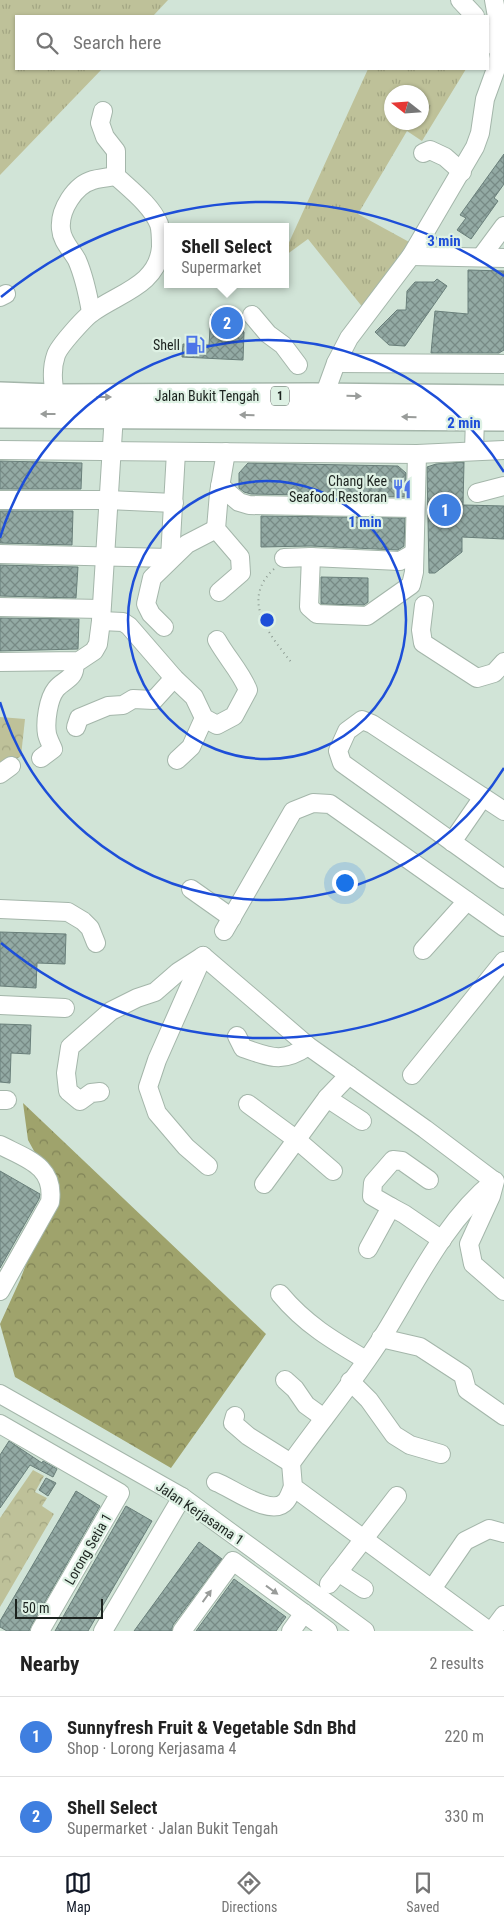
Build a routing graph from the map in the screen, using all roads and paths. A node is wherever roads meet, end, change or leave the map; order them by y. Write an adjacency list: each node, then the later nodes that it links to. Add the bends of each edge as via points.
1 (460, 0): 3 (street)
2 (494, 0): 5 (street, via 499,28)
3 (474, 15)
4 (489, 35): 5 (street)
5 (498, 49): 8 (street, via 497,66 485,99 478,140)
6 (103, 111): 9 (street, via 100,123 105,137 116,151)
7 (423, 153): 8 (street, via 430,150 445,157)
8 (462, 172): 11 (street)
9 (116, 176): 14 (street, via 92,180 80,188 72,195 62,216 65,242 76,259); 14 (street, via 149,208 160,225 160,256 133,290)
10 (504, 226): 12 (street)
11 (411, 256): 12 (street); 16 (street, via 349,338)
12 (482, 258): 13 (street)
13 (504, 258)
14 (92, 312): 21 (street, via 56,355 52,377)
15 (252, 314): 18 (street)
16 (336, 363): 17 (street); 20 (street)
17 (504, 364)
18 (298, 365)
19 (0, 395): 21 (highway, Jalan Bukit Tengah / 1)
20 (324, 396): 21 (highway, Jalan Bukit Tengah / 1, one-way to 20); 22 (highway, Jalan Bukit Tengah / 1, one-way to 22)
21 (55, 397)
22 (504, 398)
23 (114, 414): 24 (highway, Jalan Bukit Tengah / 1, one-way to 24); 25 (highway, Jalan Bukit Tengah / 1, one-way to 23); 29 (street)
24 (0, 415)
25 (475, 418): 26 (highway, Jalan Bukit Tengah / 1); 30 (street)
26 (504, 418)
27 (0, 450): 29 (street)
28 (504, 450): 30 (street)
29 (111, 451): 31 (street); 38 (street)
30 (474, 451): 33 (street)
31 (176, 452): 32 (street); 39 (street)
32 (226, 452): 33 (street); 34 (street)
33 (417, 454): 40 (street)
34 (220, 486): 40 (street, via 239,502 249,505); 41 (street)
35 (504, 486): 36 (street)
36 (477, 493)
37 (0, 500): 38 (street)
38 (108, 500): 39 (street); 44 (street)
39 (174, 503): 44 (street, via 170,558)
40 (415, 508): 42 (street)
41 (216, 530): 47 (street, via 240,557 241,573); 51 (street, via 187,544 152,578 146,604)
42 (414, 553): 45 (street, via 400,561); 45 (street, via 411,585 367,616 316,614 309,607)
43 (0, 554): 44 (street)
44 (105, 556): 50 (street)
45 (312, 557): 46 (street)
46 (284, 558): 55 (path, via 266,576 257,597 262,620)
47 (219, 592)
48 (424, 605): 56 (street, via 422,643 478,678 494,674)
49 (0, 607): 50 (street)
50 (101, 615): 53 (street, via 98,644); 57 (street, via 129,626)
51 (164, 627)
52 (217, 640): 58 (street, via 248,690 234,716 217,725)
53 (80, 660): 54 (street); 60 (street, via 71,678 58,687 52,699 47,735 53,749)
54 (0, 662)
55 (291, 662)
56 (504, 662)
57 (174, 678): 58 (street, via 194,697); 59 (street, via 154,700 134,699 123,705 108,706 79,718)
58 (204, 718): 61 (street, via 190,746)
59 (76, 727)
60 (41, 758)
61 (177, 760)
62 (483, 797): 63 (street); 64 (street); 64 (street, via 372,724 362,720 347,731 338,752 342,763)
63 (504, 811)
64 (452, 842): 65 (street)
65 (504, 878)
66 (191, 889): 67 (street, via 228,924 293,811 313,803 330,804)
67 (467, 901): 69 (street); 71 (street)
68 (0, 909): 70 (street, via 68,912 84,921)
69 (504, 927)
70 (96, 943)
71 (423, 950)
72 (203, 956): 77 (street); 80 (street, via 155,992 111,1011 70,1046 66,1073 68,1091 80,1101 91,1093); 86 (street, via 148,1087 157,1112 186,1147)
73 (504, 961): 79 (street)
74 (0, 1005): 75 (street)
75 (65, 1008)
76 (236, 1036): 77 (street, via 243,1048 274,1058 297,1053)
77 (308, 1046): 78 (street)
78 (349, 1075): 81 (street); 89 (street)
79 (412, 1075)
80 (100, 1092)
81 (327, 1098): 83 (street); 84 (street)
82 (248, 1104): 84 (street)
83 (362, 1121)
84 (297, 1140): 87 (street); 90 (street)
85 (0, 1145): 94 (street, via 36,1164 50,1180 52,1190 50,1202)
86 (208, 1166)
87 (333, 1170)
88 (429, 1180): 91 (street, via 402,1161 393,1160 373,1183 372,1196)
89 (500, 1181): 92 (street, via 481,1192); 95 (street, via 468,1244 473,1264)
90 (264, 1184)
91 (391, 1207): 92 (street); 93 (street)
92 (442, 1240): 97 (street)
93 (368, 1249)
94 (0, 1291)
95 (504, 1291)
96 (280, 1294): 98 (street, via 295,1312 322,1333)
97 (381, 1338): 98 (street); 103 (street, via 420,1347 463,1375 468,1390)
98 (366, 1360): 100 (street)
99 (285, 1380): 104 (street, via 306,1405)
100 (350, 1382): 104 (street); 108 (street, via 369,1400 394,1434 410,1445)
101 (0, 1394): 106 (street, Jalan Kerjasama 1)
102 (235, 1416): 110 (street, via 233,1423 248,1436)
103 (504, 1416)
104 (324, 1418): 110 (street)
105 (2, 1428): 109 (street)
106 (74, 1436): 107 (street, Jalan Kerjasama 1); 109 (street)
107 (94, 1447): 111 (street); 115 (street, Jalan Kerjasama 1)
108 (441, 1454)
109 (61, 1459): 111 (street)
110 (291, 1463): 113 (street)
111 (80, 1470): 122 (street, Lorong Setia 1, via 120,1493)
112 (216, 1482): 113 (street, via 251,1501 277,1507 286,1502)
113 (293, 1487): 117 (street)
114 (397, 1496): 117 (street)
115 (182, 1497): 123 (street); 127 (street, Jalan Kerjasama 1)
116 (504, 1533): 119 (street, via 489,1529 465,1541)
117 (363, 1538): 118 (street, via 333,1578); 119 (street)
118 (364, 1589)
119 (432, 1589): 128 (street)
120 (304, 1613): 124 (street, one-way to 120, via 233,1561); 125 (street); 126 (street)
121 (504, 1615): 128 (street)
122 (40, 1631)
123 (103, 1631)
124 (182, 1631)
125 (291, 1631)
126 (328, 1631)
127 (365, 1631)
128 (491, 1631)

